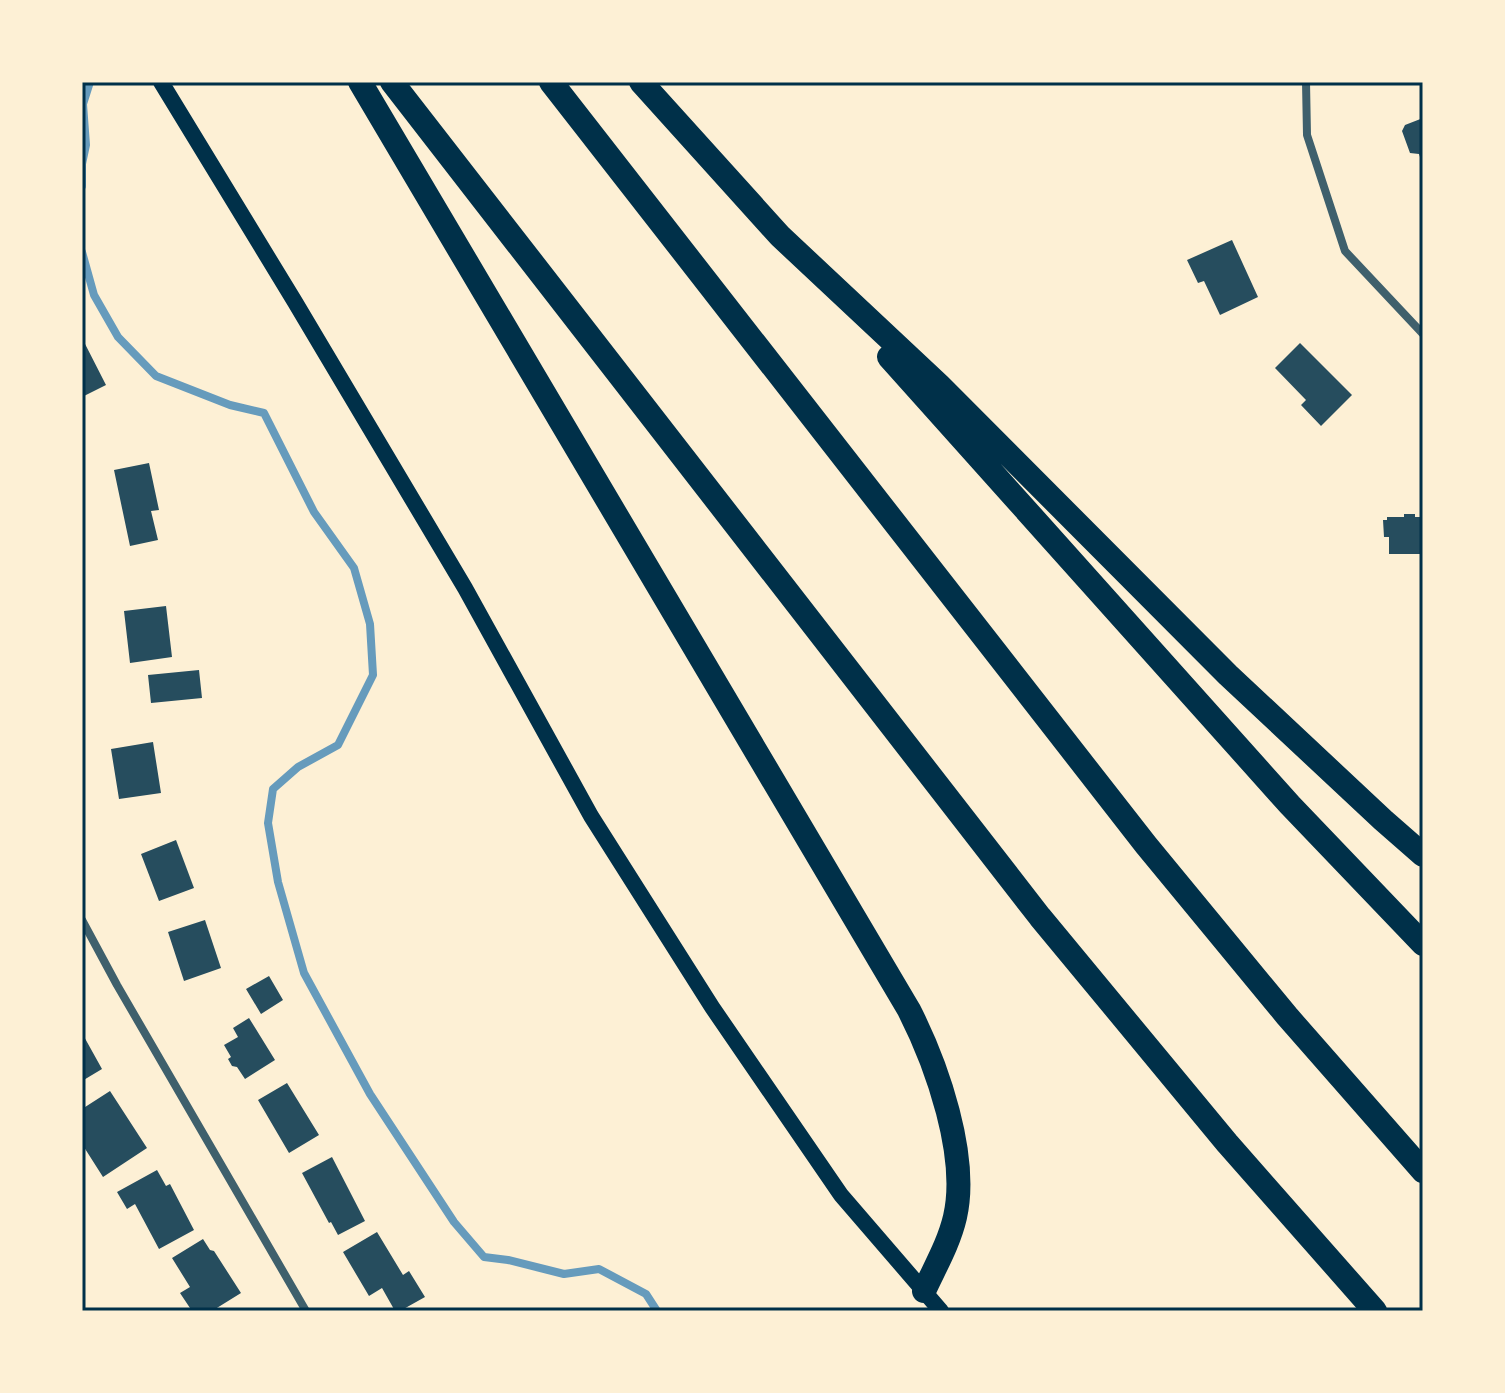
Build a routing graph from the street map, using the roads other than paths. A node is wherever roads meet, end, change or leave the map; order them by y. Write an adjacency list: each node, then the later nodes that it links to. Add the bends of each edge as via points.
1 (161, 82): 13 (main road, via 465,588 599,829 841,1195)
2 (360, 82): 13 (highway, via 918,1027 950,1122 958,1179 951,1233)
3 (392, 82): 16 (highway, via 1040,917)
4 (551, 82): 12 (highway, via 1146,845)
5 (641, 82): 7 (highway)
6 (1306, 82): 8 (street, via 1307,135 1345,251)
7 (780, 236): 9 (highway, via 939,385 1228,675); 11 (highway, via 1290,805)
8 (1423, 334)
9 (1423, 855)
10 (82, 920): 14 (street)
11 (1423, 944)
12 (1423, 1171)
13 (924, 1291): 15 (main road)
14 (306, 1311)
15 (941, 1311)
16 (1375, 1311)

